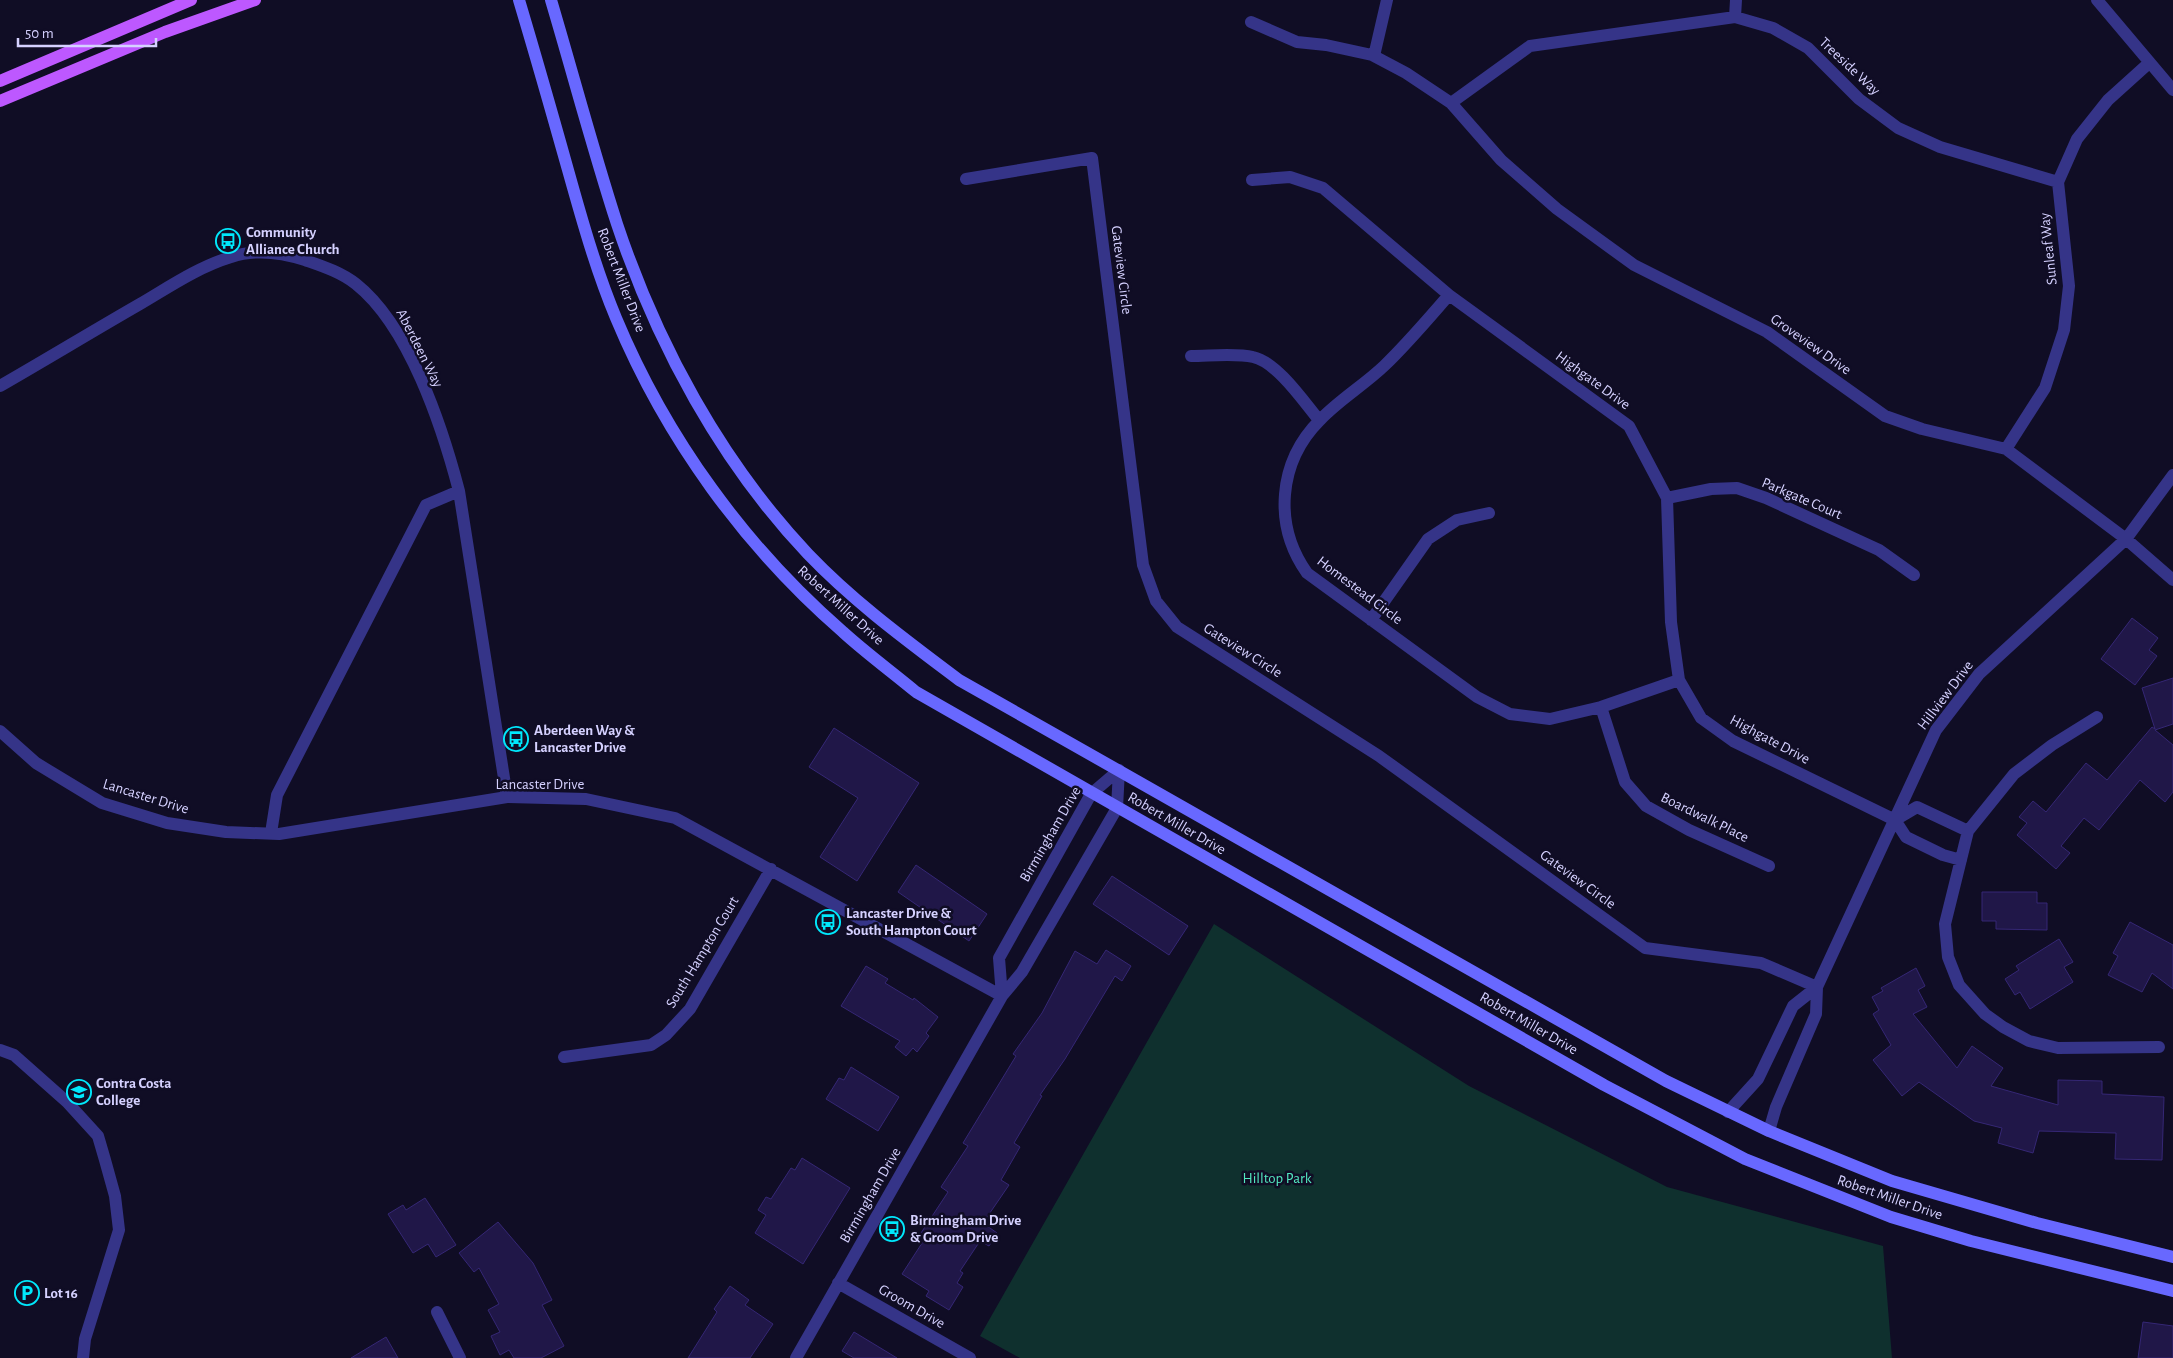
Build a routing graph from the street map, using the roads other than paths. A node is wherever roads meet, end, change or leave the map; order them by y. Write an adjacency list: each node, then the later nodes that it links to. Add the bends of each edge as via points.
1 (191, 0): 12 (main road)
2 (254, 0): 14 (main road, via 165,32)
3 (519, 0): 37 (main road, Robert Miller Drive, via 588,239 616,318 653,395 725,506 788,580 842,632 916,692)
4 (551, 0): 36 (main road, Robert Miller Drive, via 617,224 647,302 677,367 746,478 808,553 863,608 959,680)
5 (1387, 0): 10 (street)
6 (1736, 0): 8 (street)
7 (2097, 0): 11 (street)
8 (1735, 18): 15 (street, Treeside Way, via 1530,46); 18 (street, Treeside Way, via 1773,28 1808,48 1859,99 1898,128 1940,147)
9 (1251, 22): 10 (street, Groveview Drive, via 1297,42)
10 (1374, 56): 15 (street, Groveview Drive)
11 (2149, 63): 13 (street); 18 (street, via 2108,100 2083,132)
12 (0, 81)
13 (2173, 90)
14 (0, 101)
15 (1451, 103): 23 (street, Groveview Drive, via 1502,160 1557,209 1634,264 1767,332 1885,416 1922,429)
16 (966, 179): 46 (street, Gateview Circle, via 1092,158 1143,565 1156,601 1176,627 1380,756 1645,948 1761,963)
17 (1252, 180): 19 (street, Highgate Drive, via 1290,177 1323,188)
18 (2058, 182): 23 (street, Sunleaf Way, via 2069,286 2064,330 2045,388)
19 (1449, 295): 22 (street, Homestead Circle, via 1384,366); 26 (street, Highgate Drive, via 1628,426)
20 (1191, 356): 22 (street, via 1253,357 1285,380)
21 (0, 386): 25 (street, Aberdeen Way, via 212,264 252,252 288,254 337,272 355,283 386,315 413,364 434,413)
22 (1319, 420): 31 (street, Homestead Circle, via 1290,464 1283,500 1288,534 1295,556 1307,573)
23 (2006, 450): 28 (street, Groveview Drive)
24 (2173, 475): 28 (street, Hillview Drive)
25 (459, 491): 38 (street, Aberdeen Way); 42 (street, via 426,505 277,795)
26 (1667, 498): 29 (street, Parkgate Court, via 1711,489 1737,488 1879,550); 32 (street, Highgate Drive, via 1671,622)
27 (1489, 513): 31 (street, via 1457,520 1428,539)
28 (2126, 539): 30 (street, Groveview Drive); 40 (street, Hillview Drive, via 1979,674 1936,730)
29 (1914, 575)
30 (2173, 580)
31 (1371, 620): 33 (street, Homestead Circle, via 1477,696 1510,714 1550,719)
32 (1679, 680): 33 (street, Homestead Circle); 40 (street, Highgate Drive, via 1701,718 1733,741)
33 (1601, 707): 44 (street, Boardwalk Place, via 1625,782 1646,806 1689,830)
34 (2097, 716): 41 (street, via 2014,774)
35 (0, 732): 42 (street, Lancaster Drive, via 36,763 102,803 167,822 226,832)
36 (1119, 770): 37 (street, Birmingham Drive); 39 (street, Birmingham Drive); 51 (main road, Robert Miller Drive, via 1666,1082)
37 (1091, 794): 39 (main road, Robert Miller Drive); 47 (street, Birmingham Drive, via 999,958)
38 (507, 797): 42 (street, Lancaster Drive); 45 (street, Lancaster Drive, via 586,798 676,818)
39 (1117, 808): 47 (street, Birmingham Drive, via 1022,972); 55 (main road, Robert Miller Drive, via 1604,1085 1745,1159 1892,1217 1971,1241)
40 (1895, 820): 41 (street, via 1917,807); 43 (street, via 1906,836); 46 (street, Hillview Drive)
41 (1968, 831): 43 (street)
42 (271, 833)
43 (1961, 860): 48 (street, via 1945,924 1948,957 1959,984 1986,1014 2029,1041 2058,1048)
44 (1769, 866)
45 (770, 869): 47 (street, Lancaster Drive); 50 (street, South Hampton Court, via 690,1009 666,1035 651,1044)
46 (1817, 987): 51 (street, via 1793,1006 1758,1079); 52 (street, via 1816,1014 1776,1107)
47 (1002, 996): 54 (street, Birmingham Drive)
48 (2158, 1047)
49 (0, 1050): 57 (street, via 14,1055 44,1080 98,1136 116,1196 119,1230)
50 (564, 1057)
51 (1728, 1112): 52 (main road, Robert Miller Drive)
52 (1769, 1132): 53 (main road, Robert Miller Drive, via 1892,1181 2037,1223)
53 (2173, 1257)
54 (838, 1283): 59 (street, Birmingham Drive); 60 (street, Groom Drive)
55 (2173, 1291)
56 (438, 1312): 58 (street)
57 (82, 1358)
58 (460, 1358)
59 (796, 1358)
60 (970, 1358)

